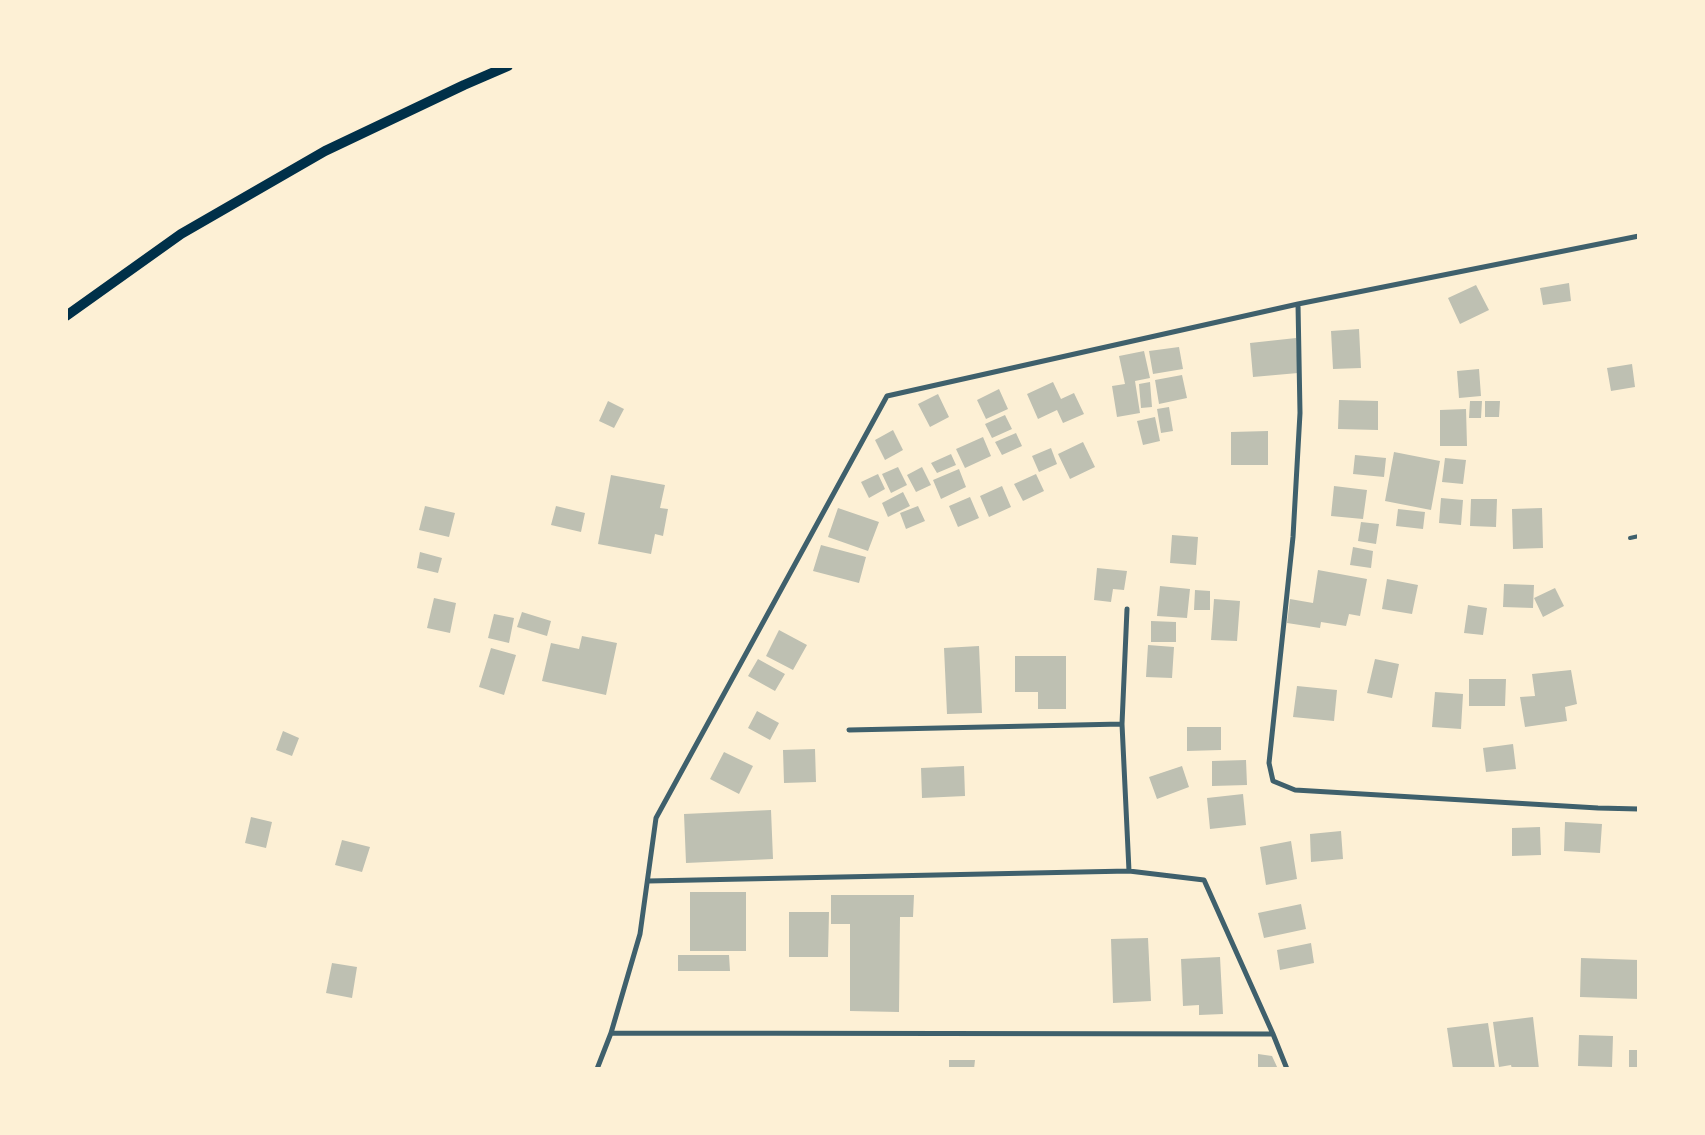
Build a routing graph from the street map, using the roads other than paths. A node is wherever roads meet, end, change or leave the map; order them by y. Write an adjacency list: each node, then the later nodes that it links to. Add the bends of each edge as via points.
1 (508, 66): 4 (main road, via 325,151 181,234)
2 (1639, 236): 3 (street)
3 (1298, 304): 10 (street, via 1300,413 1292,538 1269,763 1272,781 1294,790); 12 (street, via 886,396 656,818)
4 (66, 316)
5 (1639, 536): 6 (lane)
6 (1630, 538)
7 (1127, 609): 8 (street)
8 (1122, 724): 9 (street); 11 (street)
9 (849, 730)
10 (1639, 809)
11 (1129, 871): 12 (street); 14 (street, via 1204,880)
12 (648, 880): 13 (street, via 640,934)
13 (611, 1033): 14 (street); 15 (street)
14 (1273, 1034): 16 (street)
15 (597, 1069)
16 (1287, 1069)

